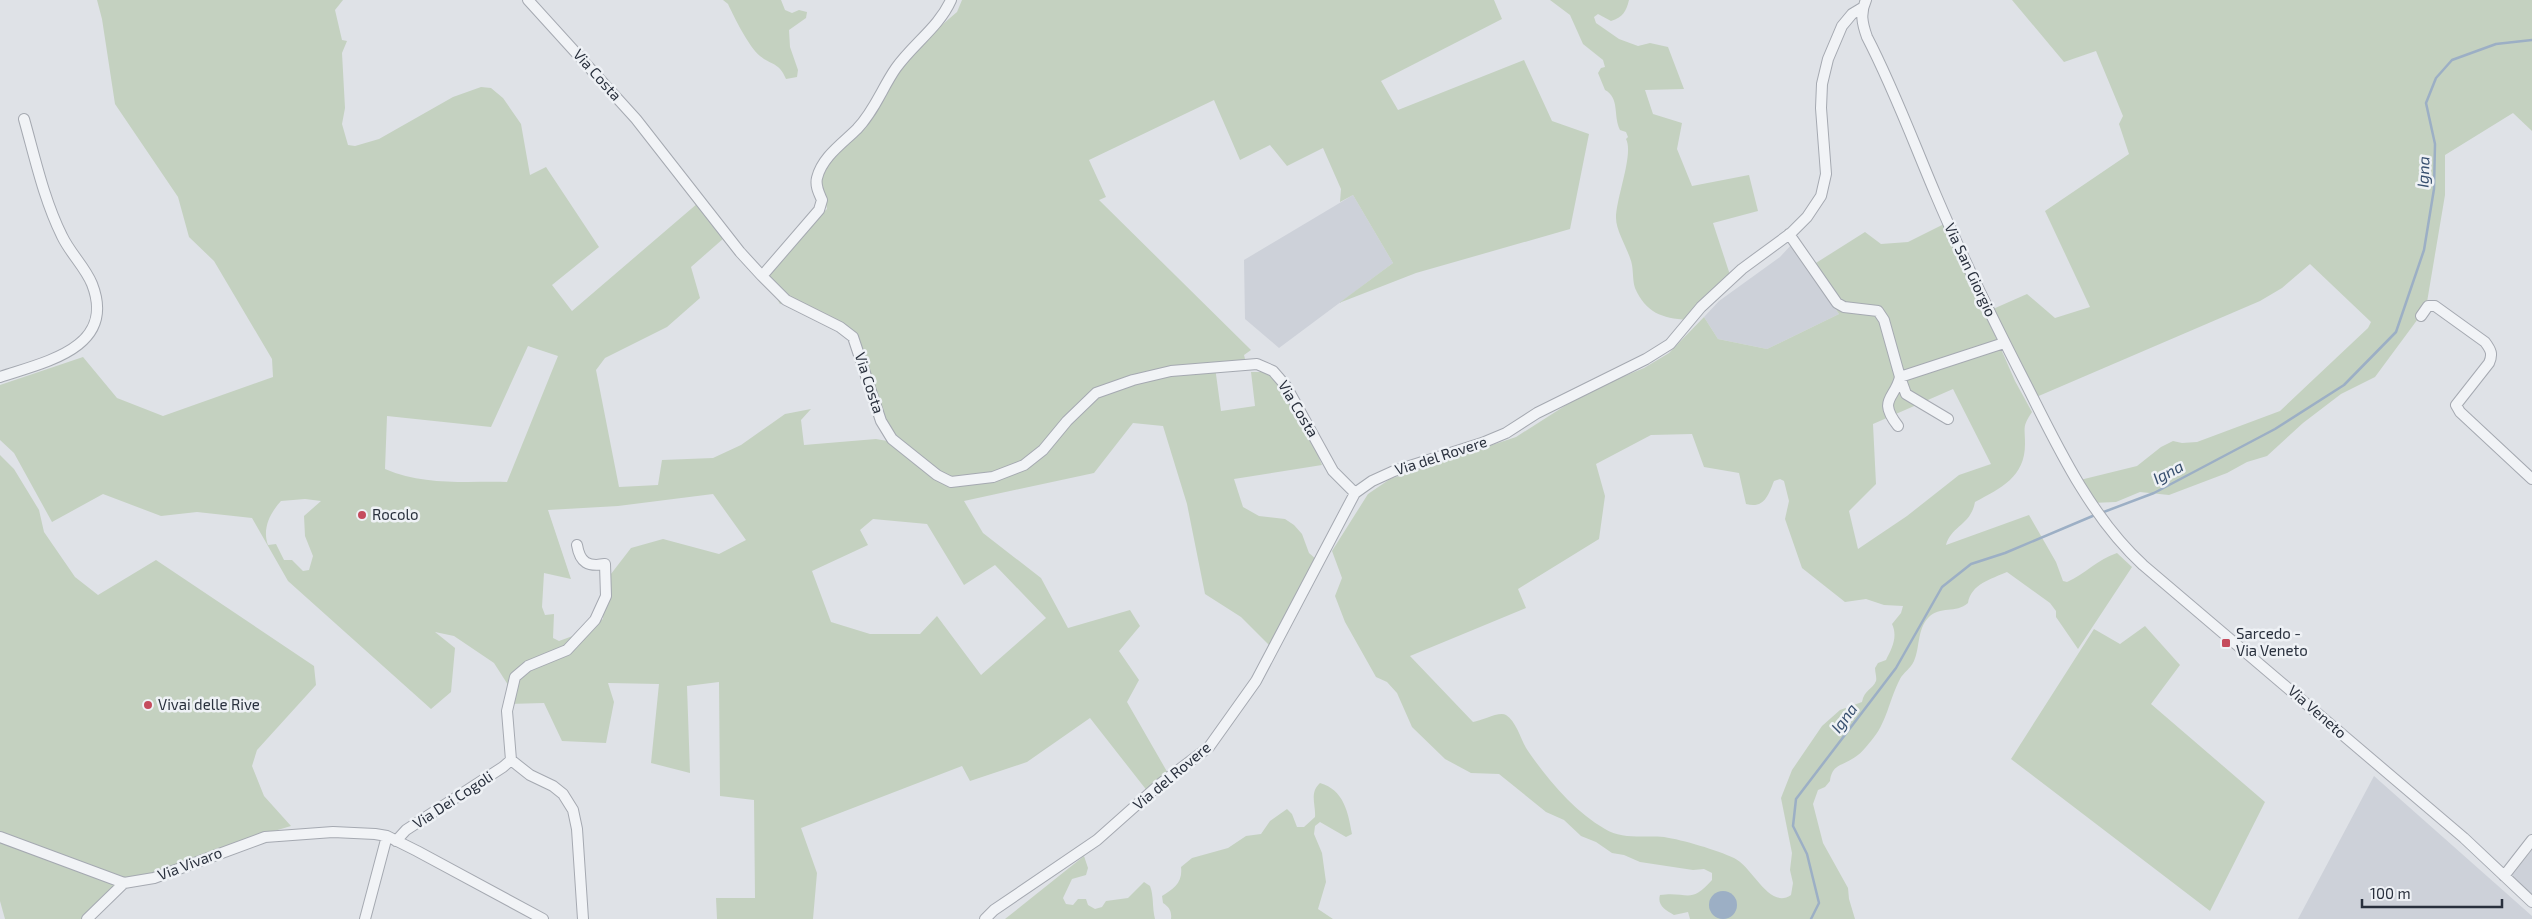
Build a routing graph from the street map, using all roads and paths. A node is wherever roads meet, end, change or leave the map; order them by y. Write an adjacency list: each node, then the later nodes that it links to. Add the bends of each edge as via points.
1 (528, 0): 6 (street, Via Costa, via 636,119)
2 (951, 0): 6 (street, via 945,13 896,68 876,106 829,157 817,178 816,187 822,200 819,210)
3 (1864, 4): 5 (street, Via del Rovere, via 1852,14 1835,38 1822,84 1826,174 1820,196 1807,217); 8 (street, Via San Giorgio, via 1862,22 1867,36)
4 (24, 119): 9 (street, via 52,213 62,237 92,284 98,304 98,319 89,336 73,349)
5 (1790, 234): 10 (street, via 1837,304 1878,311 1884,320); 14 (street, Via del Rovere, via 1742,269 1708,300 1670,344 1646,359 1537,413 1506,433 1394,471)
6 (762, 276): 14 (street, Via Costa, via 786,300 853,337 874,404 892,439 930,470 951,482 993,477 1024,465 1043,450 1096,393 1172,371 1257,364 1273,371 1286,386 1333,470)
7 (2421, 316): 13 (street, via 2428,306 2435,306 2491,349 2489,363 2456,405)
8 (2004, 343): 10 (street); 15 (street, Via San Giorgio, via 2055,442)
9 (0, 377)
10 (1900, 377): 11 (street, via 1906,394); 12 (street, via 1888,404 1889,413)
11 (1948, 419)
12 (1898, 426)
13 (2532, 479)
14 (1355, 493): 28 (street, Via del Rovere, via 1264,666 1209,747 1165,780 1097,840)
15 (2103, 521): 21 (street, Via Veneto, via 2115,538 2143,565 2299,696)
16 (577, 545): 17 (street, via 583,563 592,566 606,564 606,596 595,620 567,650 528,666 515,677 506,711)
17 (511, 760): 19 (street, Via Dei Cogoli); 27 (street, via 563,794 573,810)
18 (0, 837): 22 (street, Via Vivaro)
19 (391, 838): 22 (street, Via Vivaro, via 357,832 265,837 154,878); 25 (street); 26 (street, Via Vivaro)
20 (2532, 840): 21 (street)
21 (2504, 876): 23 (street, Via Veneto)
22 (124, 883): 24 (street)
23 (2532, 902)
24 (87, 919)
25 (365, 919)
26 (543, 919)
27 (583, 919)
28 (985, 919)

